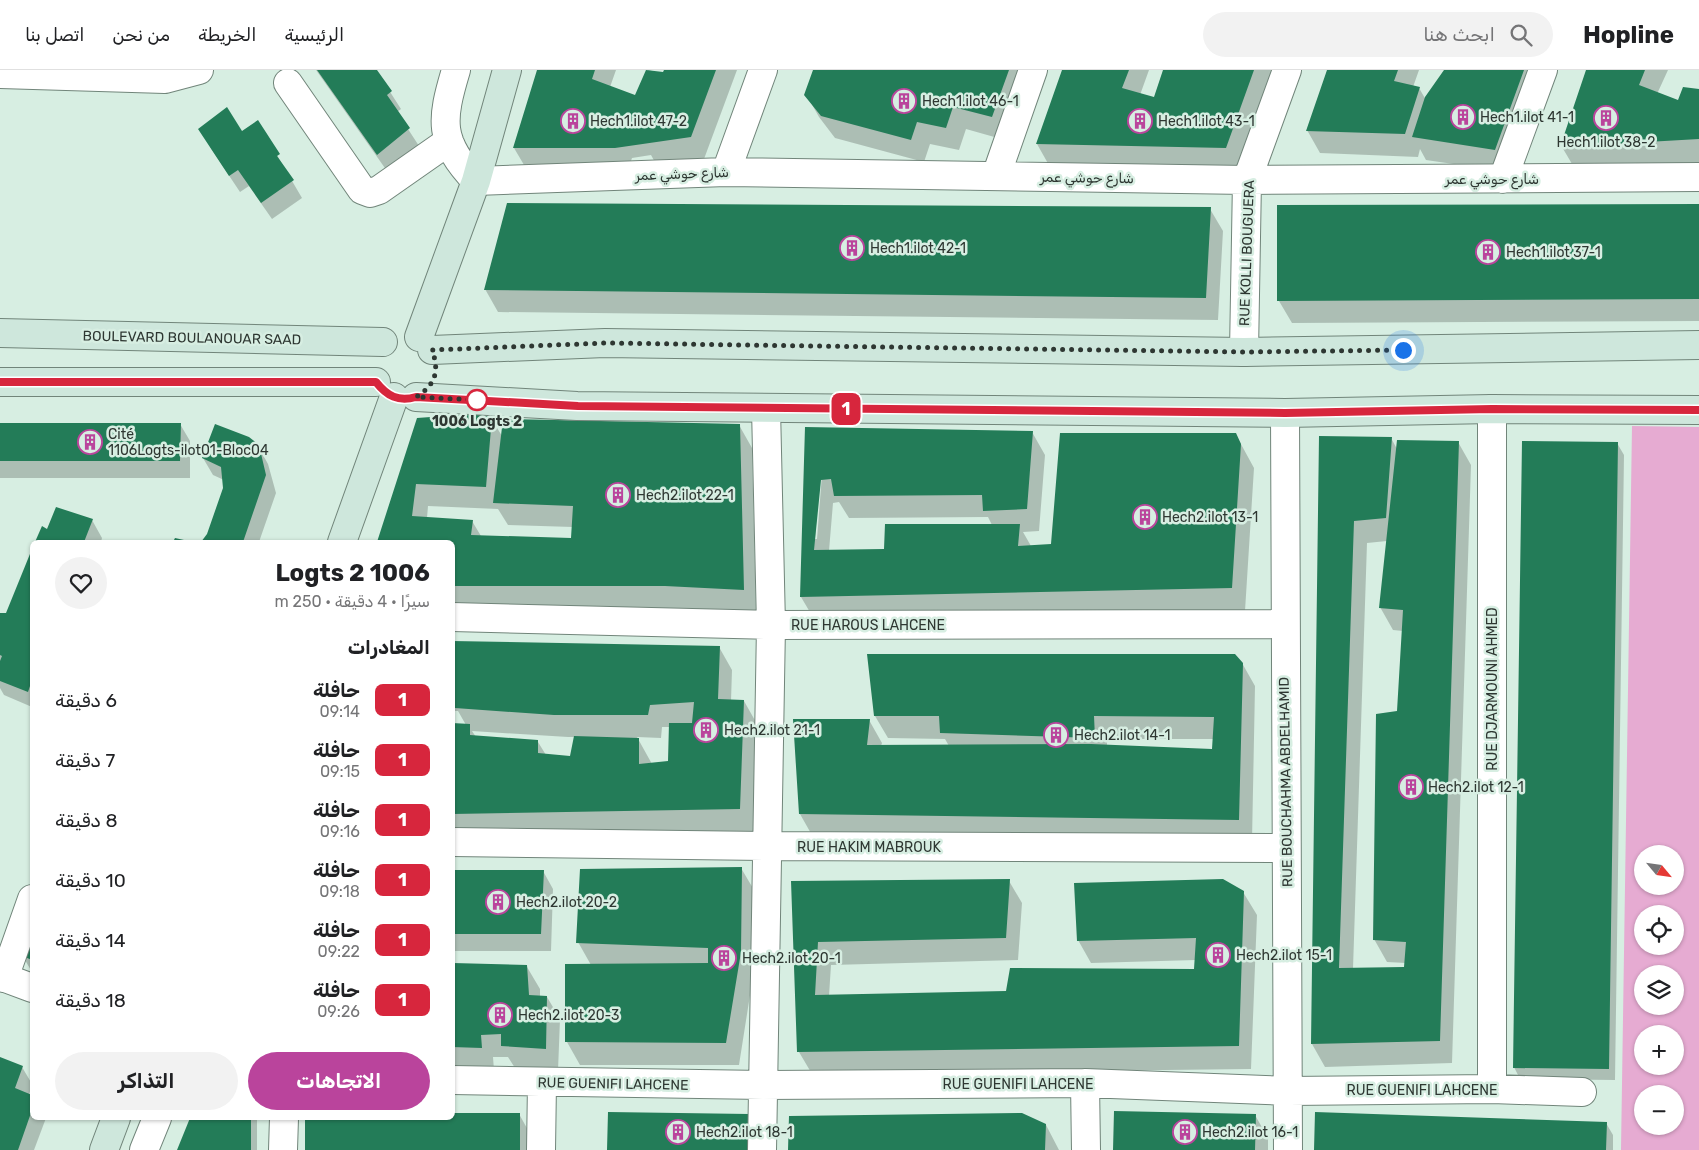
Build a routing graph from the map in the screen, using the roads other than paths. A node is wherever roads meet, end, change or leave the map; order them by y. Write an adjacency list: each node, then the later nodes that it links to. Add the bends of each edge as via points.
1 (199, 70): 8 (street, via 165,79)
2 (456, 70): 10 (street, via 445,106)
3 (508, 70): 16 (main road)
4 (763, 70): 11 (street)
5 (1033, 70): 12 (street)
6 (1287, 70): 15 (street, RUE KOLLI BOUGUERA)
7 (1543, 70): 14 (street)
8 (0, 74)
9 (288, 83): 10 (street, via 362,190 370,193)
10 (449, 141): 16 (street, via 457,159)
11 (726, 172): 12 (street, شارع حوشي عمر); 16 (street, شارع حوشي عمر)
12 (996, 176): 15 (street, شارع حوشي عمر)
13 (1699, 177): 14 (street, شارع حوشي عمر)
14 (1503, 179): 15 (street, شارع حوشي عمر)
15 (1247, 180): 21 (street, RUE KOLLI BOUGUERA)
16 (476, 181): 19 (main road)
17 (0, 334): 18 (main road, BOULEVARD BOULANOUAR SAAD)
18 (383, 342): 19 (main road, via 400,335); 23 (main road, via 373,361 373,372)
19 (426, 344): 21 (main road, via 605,343); 23 (main road, via 437,363 435,378 428,389)
20 (1699, 345): 21 (main road)
21 (1244, 352)
22 (0, 382): 23 (main road)
23 (395, 392): 24 (main road, via 578,406); 28 (main road)
24 (766, 408): 27 (main road); 31 (street)
25 (1492, 409): 26 (main road); 27 (main road); 42 (street, RUE DJARMOUNI AHMED)
26 (1699, 410)
27 (1285, 413): 30 (street, RUE BOUCHAHMA ABDELHAMID)
28 (343, 540)
29 (455, 617): 31 (street, RUE HAROUS LAHCENE)
30 (1284, 624): 31 (street, RUE HAROUS LAHCENE); 34 (street, RUE BOUCHAHMA ABDELHAMID)
31 (771, 625): 33 (street)
32 (455, 842): 33 (street, RUE HAKIM MABROUK)
33 (768, 846): 34 (street, RUE HAKIM MABROUK); 41 (street)
34 (1286, 848): 43 (street, RUE BOUCHAHMA ABDELHAMID)
35 (30, 904): 36 (street)
36 (2, 977): 37 (street)
37 (30, 987)
38 (455, 1080): 39 (street, RUE GUENIFI LAHCENE)
39 (542, 1082): 41 (street, RUE GUENIFI LAHCENE); 51 (street)
40 (1085, 1083): 41 (street, RUE GUENIFI LAHCENE); 43 (street, RUE GUENIFI LAHCENE); 53 (street)
41 (763, 1085): 52 (street)
42 (1492, 1089): 43 (street, RUE GUENIFI LAHCENE); 44 (street, RUE GUENIFI LAHCENE)
43 (1289, 1090): 54 (street, RUE BOUCHAHMA ABDELHAMID)
44 (1582, 1092)
45 (115, 1120): 48 (main road)
46 (156, 1120): 49 (street)
47 (284, 1120): 50 (street)
48 (104, 1150)
49 (144, 1150)
50 (283, 1150)
51 (541, 1150)
52 (762, 1150)
53 (1086, 1150)
54 (1288, 1150)

